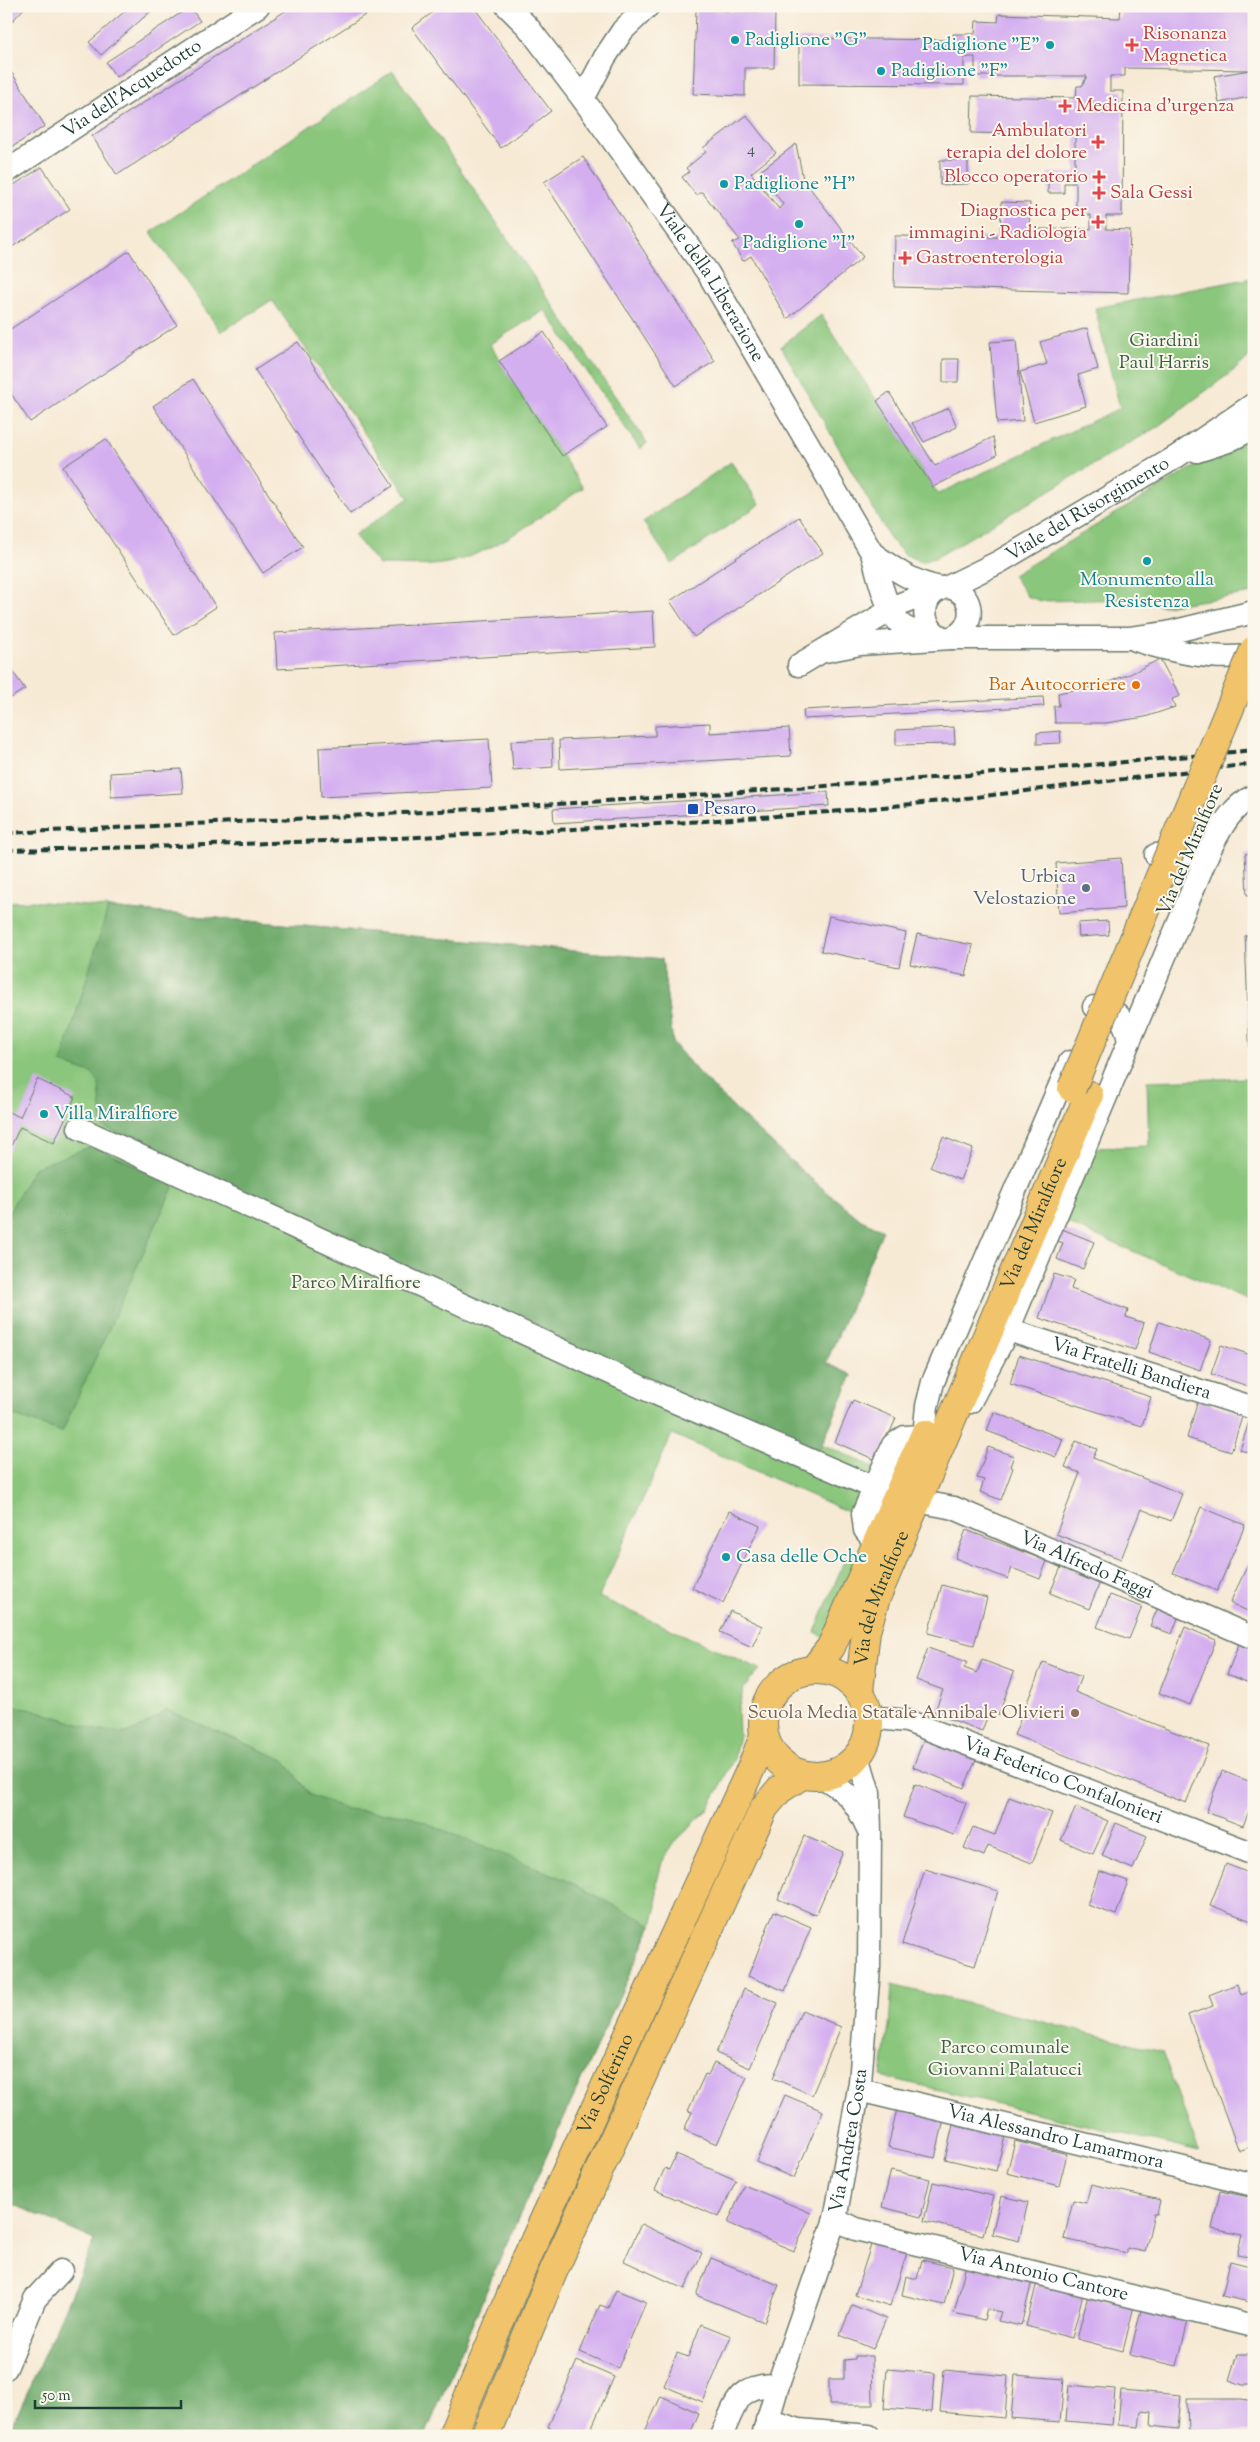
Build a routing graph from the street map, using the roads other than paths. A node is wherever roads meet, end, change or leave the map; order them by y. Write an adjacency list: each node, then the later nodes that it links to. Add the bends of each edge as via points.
1 (258, 6): 9 (street, Via dell'Acquedotto)
2 (507, 6): 6 (street, Viale della Liberazione)
3 (517, 6): 6 (street, Viale della Liberazione)
4 (628, 6): 7 (street)
5 (648, 6): 7 (street)
6 (528, 27): 8 (street, Viale della Liberazione)
7 (623, 30): 8 (street)
8 (583, 99): 13 (street, Viale della Liberazione, via 713,280)
9 (6, 172)
10 (1254, 404): 12 (street, Viale del Risorgimento)
11 (1254, 428): 12 (street, Viale del Risorgimento, via 1228,441)
12 (1176, 457): 14 (street, Viale del Risorgimento)
13 (872, 553): 15 (street, Viale della Liberazione, via 906,577); 16 (street, Viale della Liberazione)
14 (999, 562): 15 (street, Viale del Risorgimento); 17 (street)
15 (941, 589): 16 (street, Viale del Risorgimento); 17 (street, via 959,592); 20 (street, via 930,597 925,612 929,628)
16 (891, 610): 20 (street, Viale della Liberazione, via 904,628); 23 (street, Viale del Risorgimento)
17 (970, 610): 19 (street); 20 (street, via 966,628 959,635)
18 (1254, 612): 21 (street, via 1167,633)
19 (1005, 636): 20 (street); 21 (street)
20 (943, 637): 23 (street, via 860,644)
21 (1130, 638): 24 (street, via 1174,652 1240,657)
22 (1254, 650): 27 (main road, bridge)
23 (825, 651): 25 (street)
24 (1254, 655)
25 (799, 665)
26 (1254, 699): 27 (main road)
27 (1218, 761): 36 (main road, Via del Miralfiore)
28 (1254, 796): 29 (street, via 1245,800 1226,820)
29 (1209, 852): 30 (street, Via del Miralfiore, via 1157,853); 31 (street)
30 (1094, 1007): 31 (street, via 1109,1009 1119,1015 1126,1026); 32 (street, Via del Miralfiore)
31 (1129, 1041): 32 (street, via 1118,1049 1092,1050); 34 (street)
32 (1077, 1045): 36 (street, Via del Miralfiore, via 933,1382 927,1406)
33 (79, 1128): 37 (street, via 652,1392)
34 (1008, 1330): 35 (street, Via Fratelli Bandiera); 36 (street, via 976,1395)
35 (1254, 1408)
36 (932, 1440): 37 (street, Via del Miralfiore, via 905,1437 893,1444); 38 (main road, Via del Miralfiore); 39 (main road, Via del Miralfiore)
37 (875, 1488): 39 (street, Via del Miralfiore, via 863,1514 865,1530)
38 (917, 1501): 40 (street, Via Alfredo Faggi, via 954,1508); 42 (main road, Via del Miralfiore, via 876,1598 866,1631)
39 (876, 1543): 41 (main road, Via del Miralfiore, via 831,1647)
40 (1254, 1638)
41 (814, 1669): 42 (main road, via 831,1671 847,1679); 44 (main road, via 784,1679 773,1690 765,1704)
42 (859, 1691): 43 (main road)
43 (870, 1717): 45 (main road, via 867,1738); 48 (street, Via Federico Confalonieri, via 907,1721)
44 (764, 1736): 46 (main road, via 777,1760 788,1769); 57 (main road, Via Solferino, via 526,2259)
45 (858, 1756): 46 (main road, via 834,1773); 47 (street, Via Andrea Costa, via 869,1793)
46 (811, 1775): 47 (street, Via Andrea Costa, via 842,1788 854,1802); 58 (main road, Via Solferino, via 779,1790 764,1808 553,2272)
47 (870, 1834): 49 (street, Via Andrea Costa, via 869,1968)
48 (1254, 1854)
49 (859, 2090): 50 (street, Via Alessandro Lamarmora); 51 (street, Via Andrea Costa)
50 (1254, 2185)
51 (835, 2219): 53 (street, Via Antonio Cantore, via 856,2229); 55 (street, Via Andrea Costa)
52 (61, 2271): 54 (street, via 35,2298)
53 (1254, 2326)
54 (6, 2368)
55 (778, 2385): 56 (street, Via Andrea Costa); 59 (street, via 759,2384 748,2389 739,2399)
56 (765, 2428): 60 (street)
57 (452, 2436)
58 (485, 2436)
59 (721, 2436)
60 (869, 2436)

